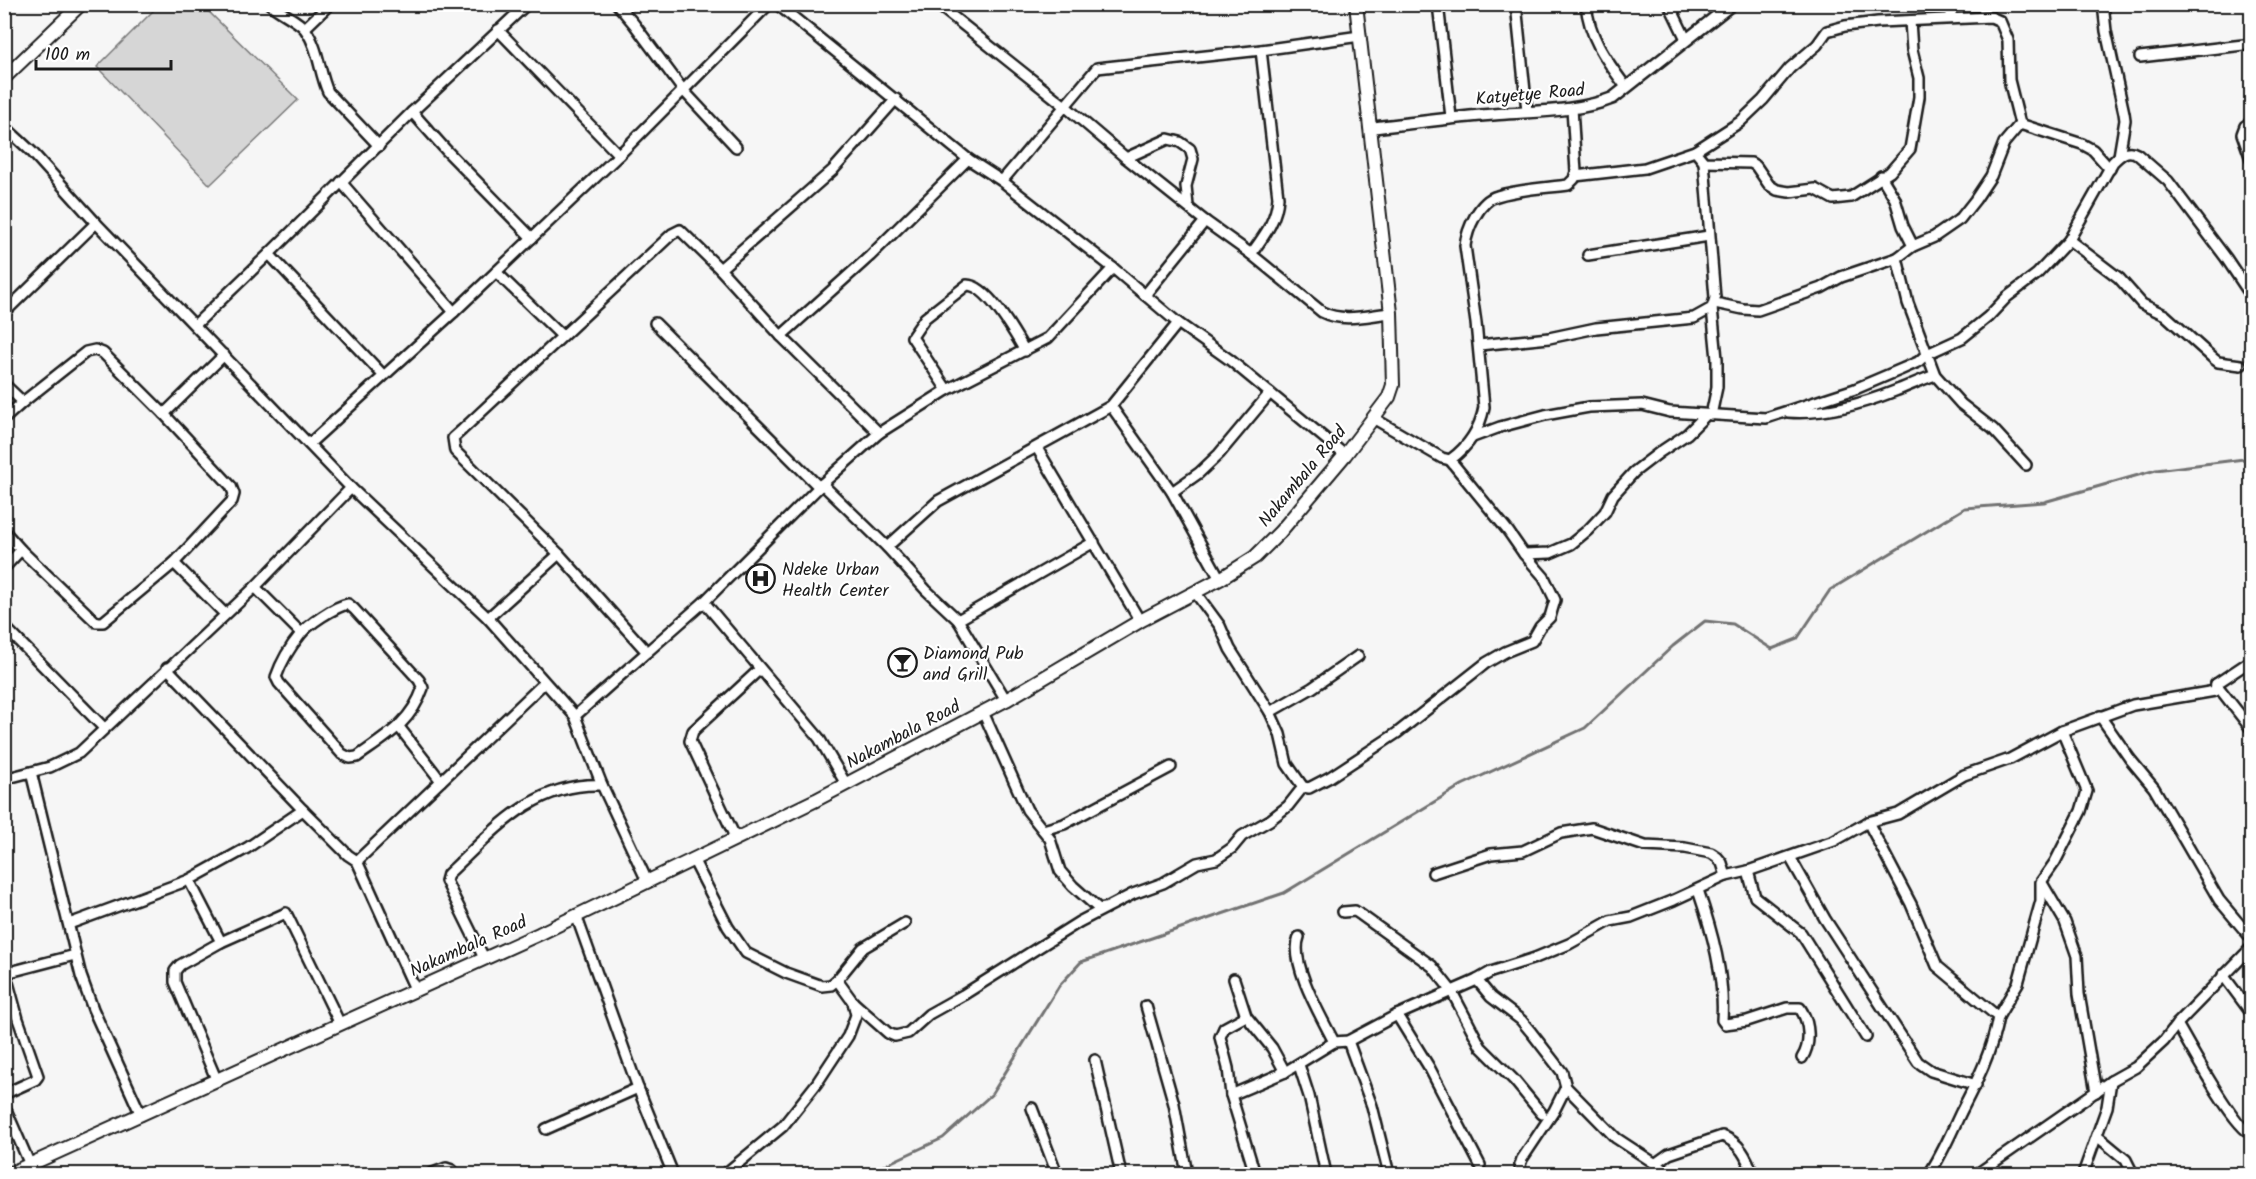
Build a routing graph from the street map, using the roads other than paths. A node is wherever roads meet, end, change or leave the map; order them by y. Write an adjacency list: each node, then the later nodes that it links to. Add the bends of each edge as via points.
1 (81, 4): 26 (main road)
2 (270, 4): 19 (street)
3 (330, 4): 19 (street)
4 (526, 4): 20 (street)
5 (617, 4): 28 (street)
6 (769, 4): 28 (street)
7 (777, 4): 29 (street)
8 (937, 4): 30 (street)
9 (1356, 4): 21 (main road, Nakambala Road)
10 (1438, 4): 34 (street)
11 (1516, 4): 32 (street)
12 (1586, 4): 27 (street, via 1592,34)
13 (1669, 4): 22 (street)
14 (1732, 4): 22 (street, Katyetye Road)
15 (1949, 4): 17 (street)
16 (2103, 4): 43 (street, via 2125,120)
17 (1952, 18): 18 (street); 36 (street, via 1991,17 2000,21 2008,40 2009,80)
18 (1910, 21): 41 (street, via 1827,31 1740,122); 50 (street, via 1919,78 1913,138 1910,149 1890,172)
19 (305, 28): 39 (street, via 328,92)
20 (498, 30): 33 (street); 42 (street)
21 (1360, 36): 24 (street); 38 (main road, Nakambala Road)
22 (1686, 39): 27 (street, Katyetye Road)
23 (2252, 44): 25 (street)
24 (1261, 50): 30 (street, via 1097,68); 61 (street, via 1278,197 1273,220)
25 (2140, 57)
26 (4, 78)
27 (1626, 87): 31 (street, Katyetye Road, via 1613,98)
28 (683, 90): 40 (street); 42 (street)
29 (896, 99): 45 (street); 65 (street, via 833,170)
30 (1065, 106): 44 (street); 51 (street)
31 (1572, 108): 32 (street, Katyetye Road); 49 (street)
32 (1527, 111): 34 (street, Katyetye Road)
33 (412, 112): 39 (street); 57 (street)
34 (1451, 117): 38 (street, Katyetye Road)
35 (2252, 122): 47 (street, via 2242,134)
36 (2020, 124): 48 (street, via 2082,144); 59 (street, via 2004,143 1991,176 1960,219)
37 (4, 126): 55 (street)
38 (1370, 128): 71 (main road, Nakambala Road)
39 (379, 146): 52 (street)
40 (736, 147)
41 (1695, 151): 46 (street); 49 (street, via 1645,168)
42 (619, 155): 57 (street)
43 (2119, 156): 48 (street); 68 (street, via 2132,151 2158,170)
44 (1126, 158): 53 (street); 53 (street, via 1168,139 1190,149 1193,159 1186,186)
45 (968, 159): 51 (street); 77 (street, via 870,256)
46 (1704, 162): 50 (street, via 1751,163 1777,190 1815,189 1833,199 1851,197); 56 (street)
47 (2252, 162)
48 (2110, 169): 58 (street)
49 (1575, 176): 78 (street, via 1568,185 1495,196 1474,219 1465,246)
50 (1881, 176): 59 (street, via 1895,199)
51 (1002, 181): 64 (street)
52 (341, 182): 60 (street); 70 (street)
53 (1188, 206): 54 (street)
54 (1205, 221): 61 (street); 67 (street)
55 (96, 223): 72 (street); 75 (street)
56 (1709, 236): 62 (street); 69 (street)
57 (532, 238): 66 (street)
58 (2069, 240): 80 (street, via 1962,338); 82 (street, via 2119,278 2142,304 2165,315 2218,362)
59 (1913, 246): 63 (street)
60 (269, 254): 75 (street); 83 (street)
61 (1251, 254): 71 (street, via 1332,318)
62 (1588, 255)
63 (1897, 258): 69 (street, via 1758,309); 80 (street)
64 (1113, 268): 67 (street); 79 (street, via 1048,338)
65 (720, 269): 76 (street, via 680,230); 77 (street)
66 (496, 272): 70 (street); 76 (street)
67 (1145, 295): 74 (street)
68 (2252, 297)
69 (1713, 305): 78 (street, via 1694,318); 92 (street, via 1717,387)
70 (454, 312): 83 (street)
71 (1391, 312): 93 (main road, Nakambala Road, via 1393,385)
72 (4, 313)
73 (655, 323): 102 (street)
74 (1178, 323): 87 (street); 89 (street)
75 (195, 325): 81 (street)
76 (562, 336): 109 (street, via 453,438 455,451)
77 (781, 336): 95 (street)
78 (1479, 345): 96 (street, via 1484,407)
79 (1025, 351): 86 (street); 86 (street, via 997,307 976,287 967,285 925,318 912,337)
80 (1927, 354): 84 (street); 90 (street, via 1918,362 1855,389)
81 (224, 355): 91 (street); 97 (street)
82 (2241, 365)
83 (383, 375): 97 (street)
84 (1935, 375): 90 (street, via 1826,411); 101 (street)
85 (4, 384): 88 (street)
86 (947, 390): 95 (street)
87 (1270, 393): 99 (street); 104 (street, via 1219,454)
88 (23, 402): 91 (street, via 86,352 95,350 103,353); 94 (street)
89 (1111, 406): 98 (street); 104 (street)
90 (1786, 412): 92 (street, via 1766,418)
91 (164, 414): 111 (street, via 231,486 234,494 232,501)
92 (1708, 415): 96 (street, via 1642,405 1589,407 1511,424); 110 (street, via 1634,472 1605,512 1570,544 1550,553)
93 (1373, 418): 99 (main road, Nakambala Road); 100 (street)
94 (4, 419)
95 (879, 433): 102 (street)
96 (1473, 437): 100 (street)
97 (309, 444): 103 (street)
98 (1037, 448): 106 (street); 107 (street, via 938,501)
99 (1345, 455): 113 (main road, Nakambala Road, via 1255,557)
100 (1450, 460): 110 (street)
101 (2026, 465)
102 (821, 485): 107 (street); 116 (street)
103 (351, 488): 114 (street); 118 (street)
104 (1172, 492): 113 (street)
105 (4, 531): 108 (street)
106 (1094, 542): 119 (street); 120 (street)
107 (887, 547): 119 (street)
108 (21, 550): 111 (street, via 96,622 108,619); 112 (street)
109 (559, 554): 118 (street); 124 (street)
110 (1524, 554): 146 (street, via 1544,576 1555,600 1550,617 1532,641 1486,663 1397,733 1330,777)
111 (174, 563): 117 (street)
112 (4, 568)
113 (1220, 579): 115 (main road, Nakambala Road)
114 (255, 587): 117 (street); 122 (street)
115 (1195, 592): 120 (main road, Nakambala Road); 133 (street, via 1220,626)
116 (704, 602): 124 (street); 128 (street)
117 (225, 614): 127 (street)
118 (488, 618): 129 (street)
119 (958, 620): 131 (street)
120 (1140, 621): 131 (main road, Nakambala Road)
121 (4, 626): 123 (street)
122 (301, 633): 137 (street, via 339,606 348,604 354,609 423,688); 137 (street, via 276,677 342,754 357,757)
123 (8, 637): 136 (street)
124 (647, 652): 134 (street)
125 (1358, 656): 133 (street)
126 (2252, 660): 130 (street)
127 (167, 668): 136 (street); 147 (street)
128 (760, 669): 144 (street, via 819,738); 150 (street, via 693,731 690,741)
129 (544, 683): 134 (street); 143 (street)
130 (2216, 684): 135 (street, via 2215,691 2133,705); 138 (street)
131 (1006, 700): 132 (main road, Nakambala Road)
132 (983, 712): 144 (main road, Nakambala Road); 149 (street, via 1027,810)
133 (1270, 712): 146 (street, via 1287,764)
134 (575, 716): 145 (street)
135 (2100, 716): 139 (street); 167 (street, via 2154,788 2219,900)
136 (104, 728): 141 (street, via 73,756)
137 (399, 728): 143 (street)
138 (2252, 730)
139 (2062, 731): 148 (street, via 2010,759 1964,775 1898,814); 159 (street, via 2087,791 2081,811)
140 (1171, 768): 149 (street, via 1064,824)
141 (31, 772): 142 (street); 165 (street)
142 (4, 779)
143 (441, 781): 153 (street)
144 (846, 784): 150 (main road, Nakambala Road)
145 (602, 785): 158 (street); 171 (street, via 570,786 514,812 448,874 446,881)
146 (1303, 788): 161 (street, via 1288,806 1242,836 1216,859 1197,863 1163,884)
147 (303, 810): 153 (street); 157 (street, via 247,848)
148 (1868, 822): 151 (street, via 1834,841); 184 (street, via 1911,904 1937,966)
149 (1043, 830): 161 (street, via 1050,839 1060,871 1088,900 1099,909)
150 (736, 838): 152 (main road, Nakambala Road)
151 (1790, 857): 154 (street); 196 (street, via 1825,919 1918,1062 1931,1071)
152 (693, 859): 158 (main road, Nakambala Road); 175 (street, via 746,953 822,986)
153 (357, 861): 177 (street)
154 (1748, 871): 156 (street); 187 (street, via 1755,897 1801,933)
155 (1433, 873): 156 (street, via 1491,854 1523,851 1560,833 1592,828 1645,846 1711,853 1722,863)
156 (1726, 876): 160 (street)
157 (189, 880): 165 (street); 168 (street)
158 (647, 881): 163 (main road, Nakambala Road)
159 (2041, 882): 184 (street, via 2040,901 2018,983); 199 (street, via 2065,922 2077,956 2079,994)
160 (1698, 890): 176 (street, via 1610,921 1569,944); 190 (street, via 1710,924 1723,1001 1722,1020 1725,1024 1747,1022 1787,1008 1800,1008 1809,1042)
161 (1105, 908): 179 (street, via 929,1014 908,1033 888,1033)
162 (1343, 912): 178 (street, via 1361,915 1432,966)
163 (576, 915): 171 (main road, Nakambala Road); 198 (street)
164 (906, 923): 175 (street, via 862,948)
165 (69, 924): 170 (street)
166 (1299, 937): 189 (street, via 1296,945 1305,980)
167 (2252, 939)
168 (221, 942): 185 (street, via 286,913); 194 (street, via 180,965 174,976)
169 (2252, 947): 173 (street)
170 (75, 955): 172 (street); 205 (street, via 93,1009)
171 (484, 958): 177 (main road, Nakambala Road)
172 (5, 970): 200 (street, via 38,1076)
173 (2223, 975): 181 (street); 186 (street)
174 (1234, 979): 183 (street)
175 (837, 980): 179 (street)
176 (1477, 980): 178 (street); 197 (street, via 1491,997 1521,1020 1562,1072)
177 (415, 989): 185 (main road, Nakambala Road)
178 (1451, 990): 182 (street); 204 (street, via 1481,1047)
179 (853, 1002): 216 (street, via 856,1015 852,1028 818,1083 783,1126)
180 (1146, 1006): 219 (street, via 1174,1104)
181 (2252, 1014)
182 (1397, 1015): 188 (street); 210 (street)
183 (1246, 1016): 193 (street, via 1272,1048); 201 (street, via 1220,1032)
184 (1998, 1017): 196 (street)
185 (340, 1024): 194 (main road, Nakambala Road)
186 (2177, 1024): 195 (street, via 2136,1067); 207 (street, via 2242,1129)
187 (1866, 1037)
188 (1348, 1041): 189 (street); 222 (street, via 1372,1106)
189 (1334, 1042): 192 (street)
190 (1802, 1058)
191 (1095, 1060): 218 (street)
192 (1299, 1065): 193 (street); 221 (street)
193 (1285, 1072): 201 (street)
194 (217, 1081): 205 (main road, Nakambala Road)
195 (2111, 1081): 199 (street); 208 (street)
196 (1976, 1085): 226 (street)
197 (1566, 1086): 209 (street, via 1616,1138); 223 (street, via 1554,1112 1522,1159)
198 (638, 1088): 206 (street); 215 (street)
199 (2096, 1092): 227 (street)
200 (4, 1094)
201 (1231, 1095): 220 (street)
202 (4, 1106): 211 (street)
203 (1032, 1108): 217 (street)
204 (1542, 1114)
205 (141, 1115): 211 (main road, Nakambala Road)
206 (546, 1129)
207 (2252, 1134)
208 (2097, 1136): 228 (street); 229 (street, via 2126,1160)
209 (1655, 1164): 224 (street); 225 (street, via 1669,1154 1722,1136 1743,1150)
210 (1480, 1165)
211 (32, 1170): 212 (main road, Nakambala Road)
212 (9, 1174)
213 (430, 1174): 214 (street, via 446,1168)
214 (455, 1174)
215 (673, 1174)
216 (725, 1174)
217 (1057, 1174)
218 (1121, 1174)
219 (1187, 1174)
220 (1255, 1174)
221 (1326, 1174)
222 (1389, 1174)
223 (1521, 1174)
224 (1671, 1174)
225 (1753, 1174)
226 (1929, 1174)
227 (1977, 1174)
228 (2083, 1174)
229 (2133, 1174)

